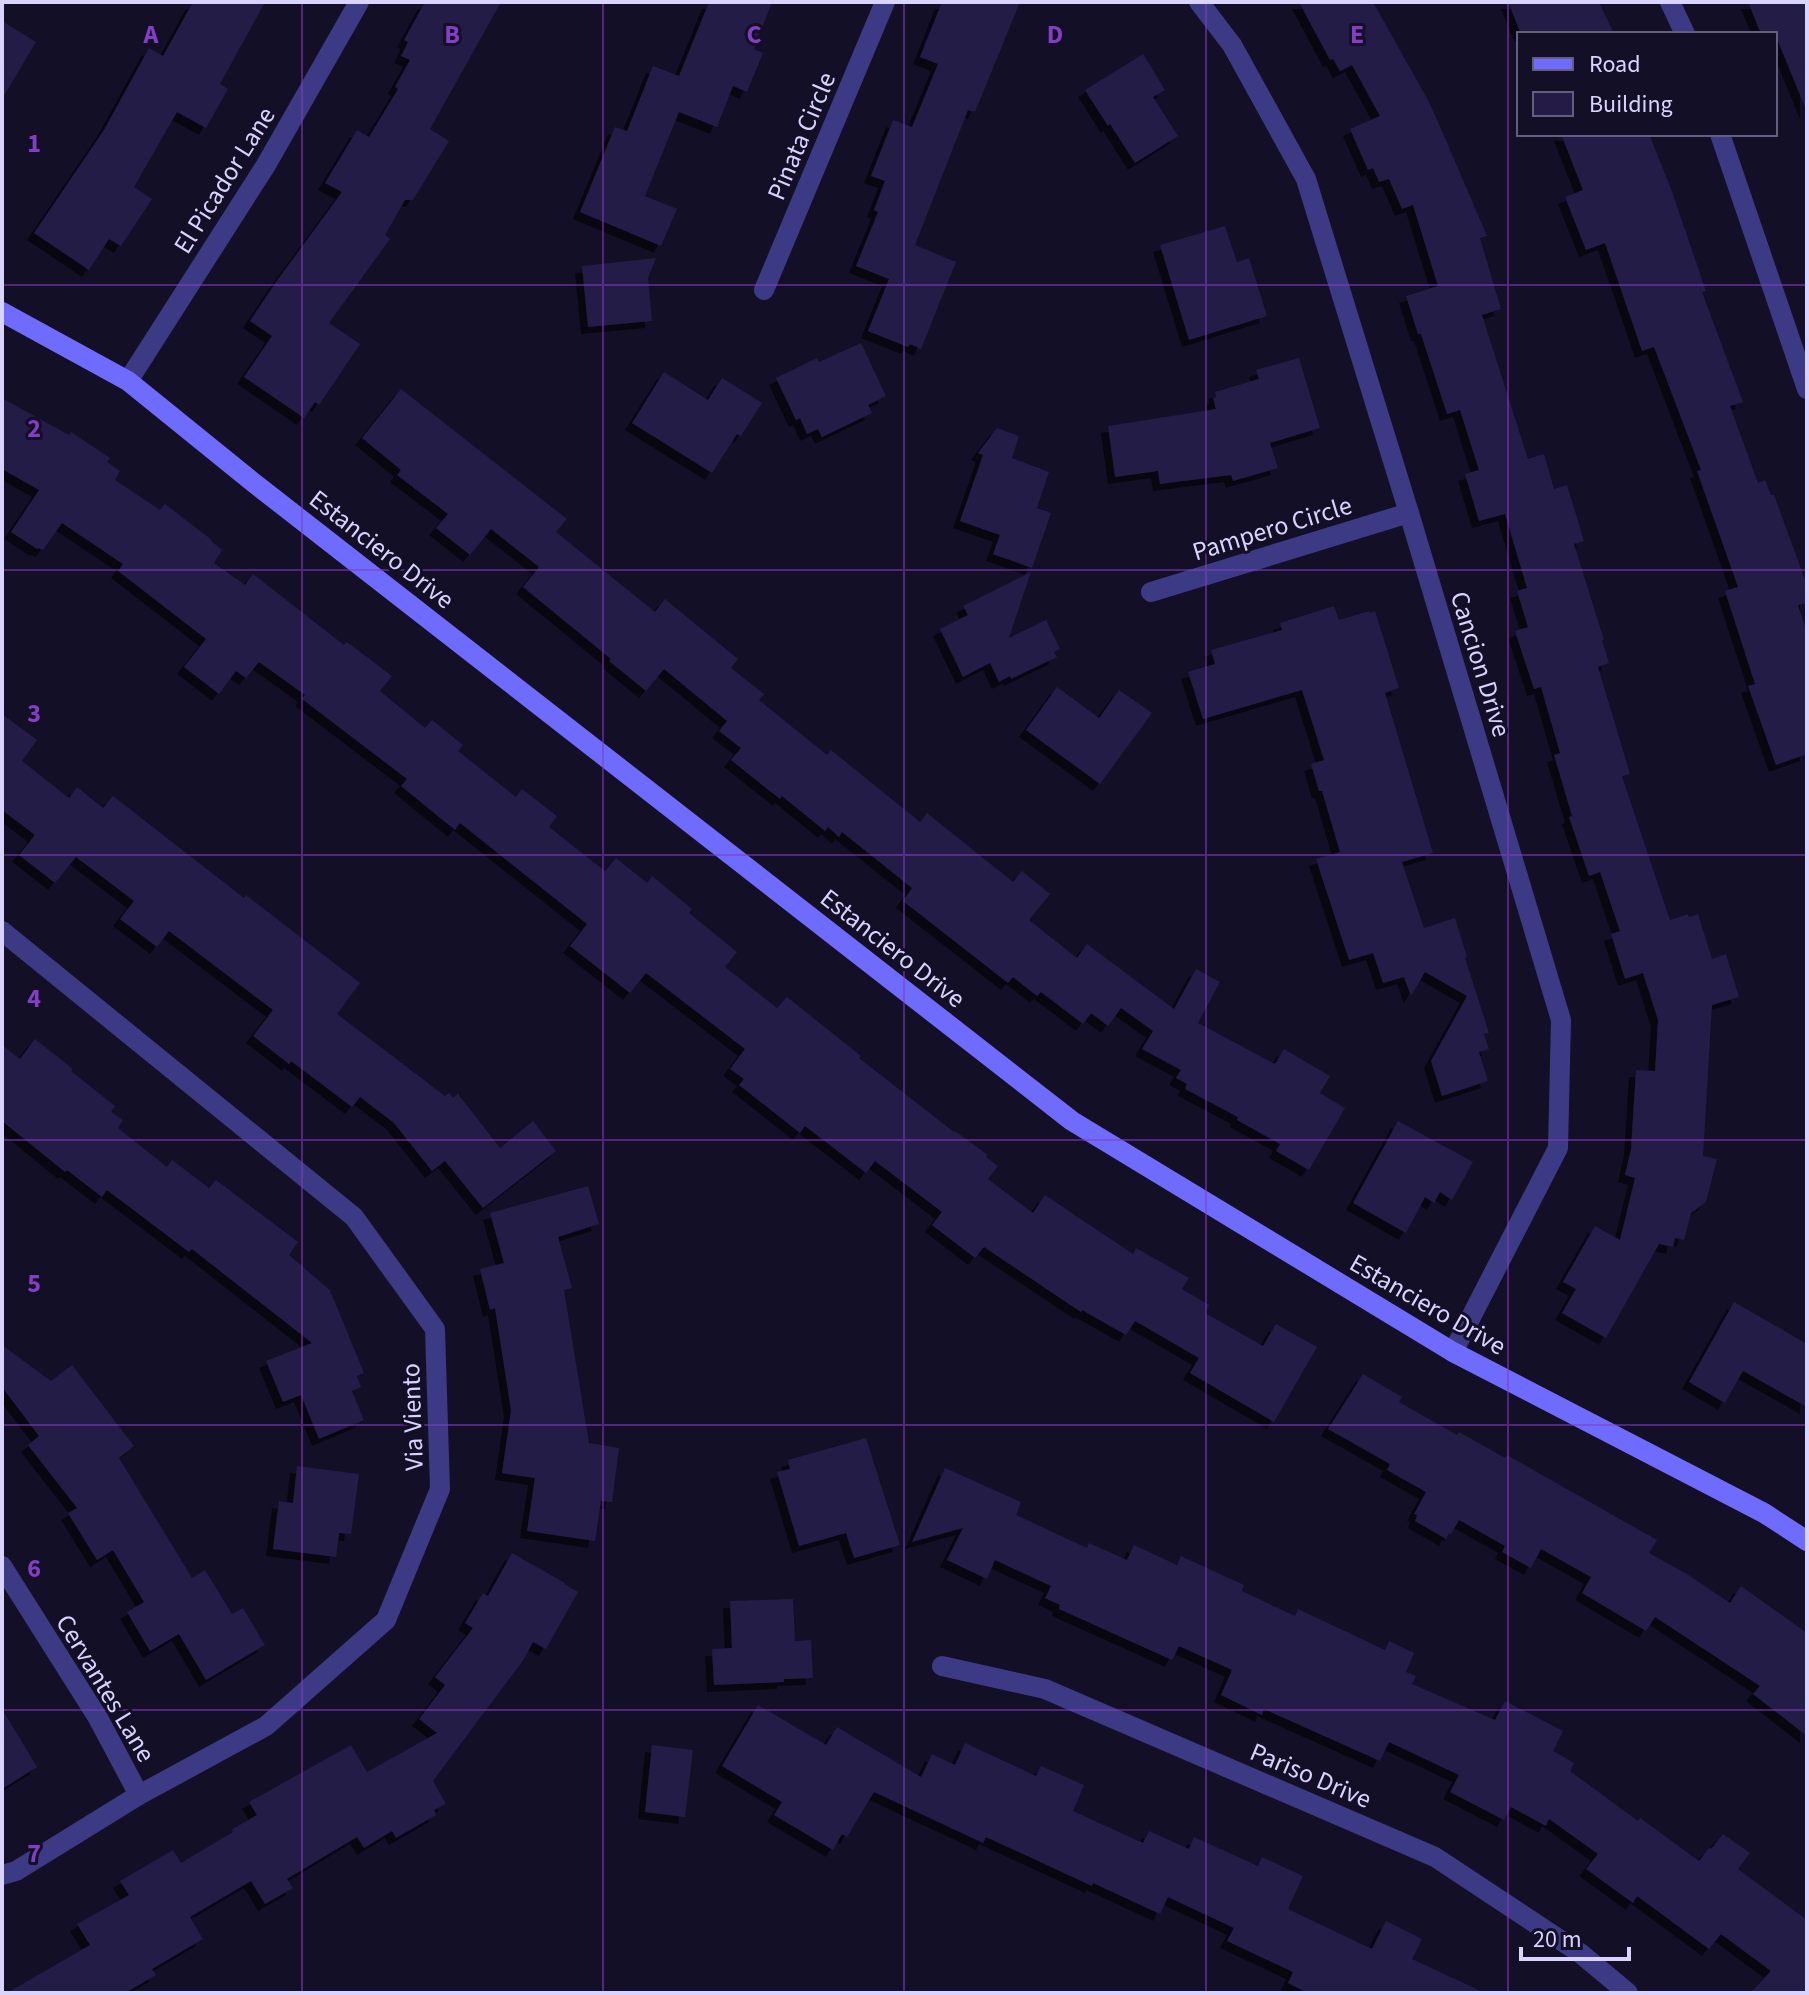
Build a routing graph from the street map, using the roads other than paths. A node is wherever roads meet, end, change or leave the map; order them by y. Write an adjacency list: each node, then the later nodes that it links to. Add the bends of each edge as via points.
1 (359, 2): 9 (street, El Picador Lane, via 266,165)
2 (885, 2): 7 (street, Pinata Circle)
3 (1199, 2): 11 (street, Cancion Drive, via 1232,45 1306,179)
4 (1670, 2): 5 (street)
5 (1684, 32)
6 (1721, 136): 10 (street)
7 (764, 290)
8 (2, 312): 9 (street, Estanciero Drive)
9 (128, 381): 14 (street, Estanciero Drive, via 1072,1121)
10 (1807, 389)
11 (1409, 513): 12 (street, Pampero Circle); 14 (street, Cancion Drive, via 1561,1020 1558,1148)
12 (1151, 592)
13 (2, 931): 18 (street, Via Viento, via 354,1217 435,1329 440,1489 386,1620 266,1726)
14 (1453, 1352): 15 (street, Estanciero Drive, via 1764,1513)
15 (1807, 1541)
16 (2, 1566): 18 (street, Cervantes Lane, via 98,1718)
17 (942, 1666): 20 (street, Pariso Drive, via 1045,1689 1435,1857 1580,1953)
18 (139, 1795): 19 (street, Via Viento)
19 (2, 1875)
20 (1628, 1993)

